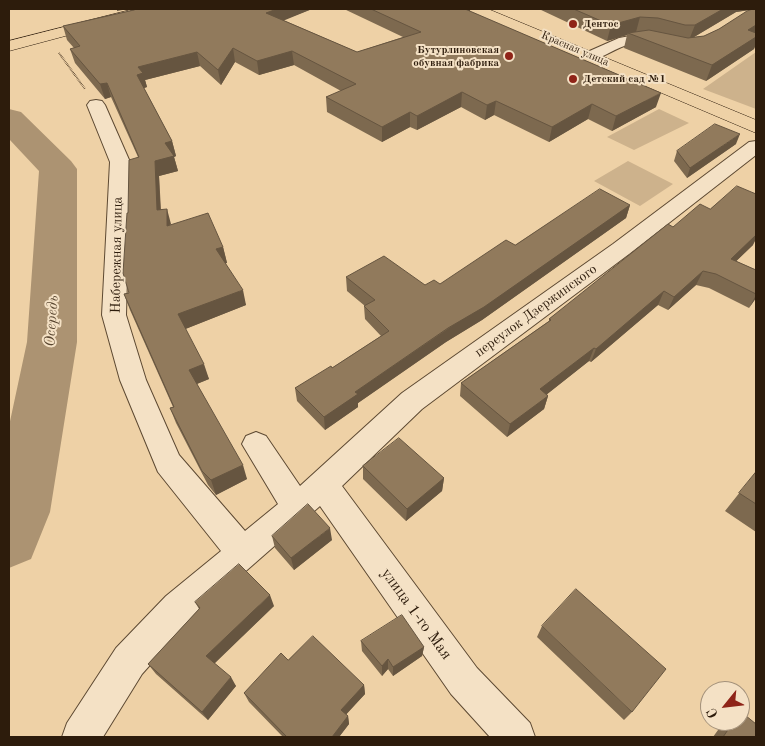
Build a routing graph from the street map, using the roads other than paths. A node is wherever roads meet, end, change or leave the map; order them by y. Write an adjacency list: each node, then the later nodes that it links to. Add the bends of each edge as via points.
1 (150, 9): 4 (main road)
2 (476, 9): 5 (main road, Красная улица)
3 (675, 45): 5 (street, via 633,38)
4 (9, 46)
5 (590, 56): 7 (main road, Красная улица)
6 (96, 105): 12 (street, Набережная улица, via 120,162 114,315 133,380 168,463)
7 (756, 127)
8 (756, 146): 10 (street, переулок Дзержинского, via 412,401)
9 (256, 444): 11 (street)
10 (323, 485): 11 (street); 14 (street, улица 1-го Мая, via 464,681)
11 (297, 506): 12 (street)
12 (242, 553): 13 (street, via 178,608 129,661)
13 (81, 737)
14 (516, 737)

